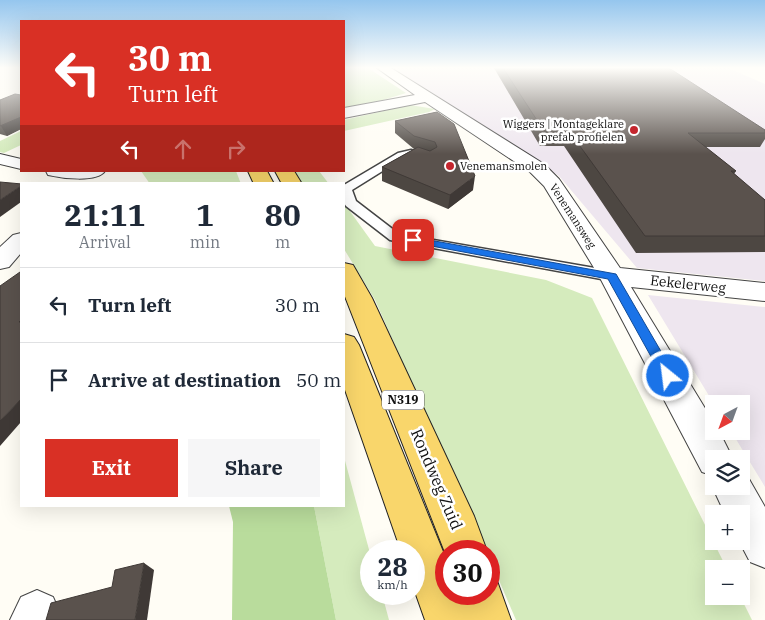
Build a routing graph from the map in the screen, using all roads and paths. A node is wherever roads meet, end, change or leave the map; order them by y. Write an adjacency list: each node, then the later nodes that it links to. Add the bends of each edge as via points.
1 (427, 97): 2 (street); 11 (street, Venemansweg, via 537,168 552,183)
2 (345, 114)
3 (429, 158): 11 (lane, via 402,154 346,189 350,203 395,237)
4 (0, 159): 5 (street)
5 (20, 164)
6 (62, 172): 7 (street)
7 (88, 176)
8 (20, 241): 9 (street)
9 (0, 261)
10 (345, 273): 16 (main road, Rondweg Zuid / N319, via 359,298)
11 (612, 276): 12 (street, Eekelerweg); 14 (street, Venemansweg)
12 (765, 292)
13 (345, 348): 19 (main road, N319)
14 (710, 450)
15 (736, 495): 17 (street)
16 (462, 540)
17 (765, 547)
18 (483, 605): 20 (main road)
19 (448, 620)
20 (488, 620)

